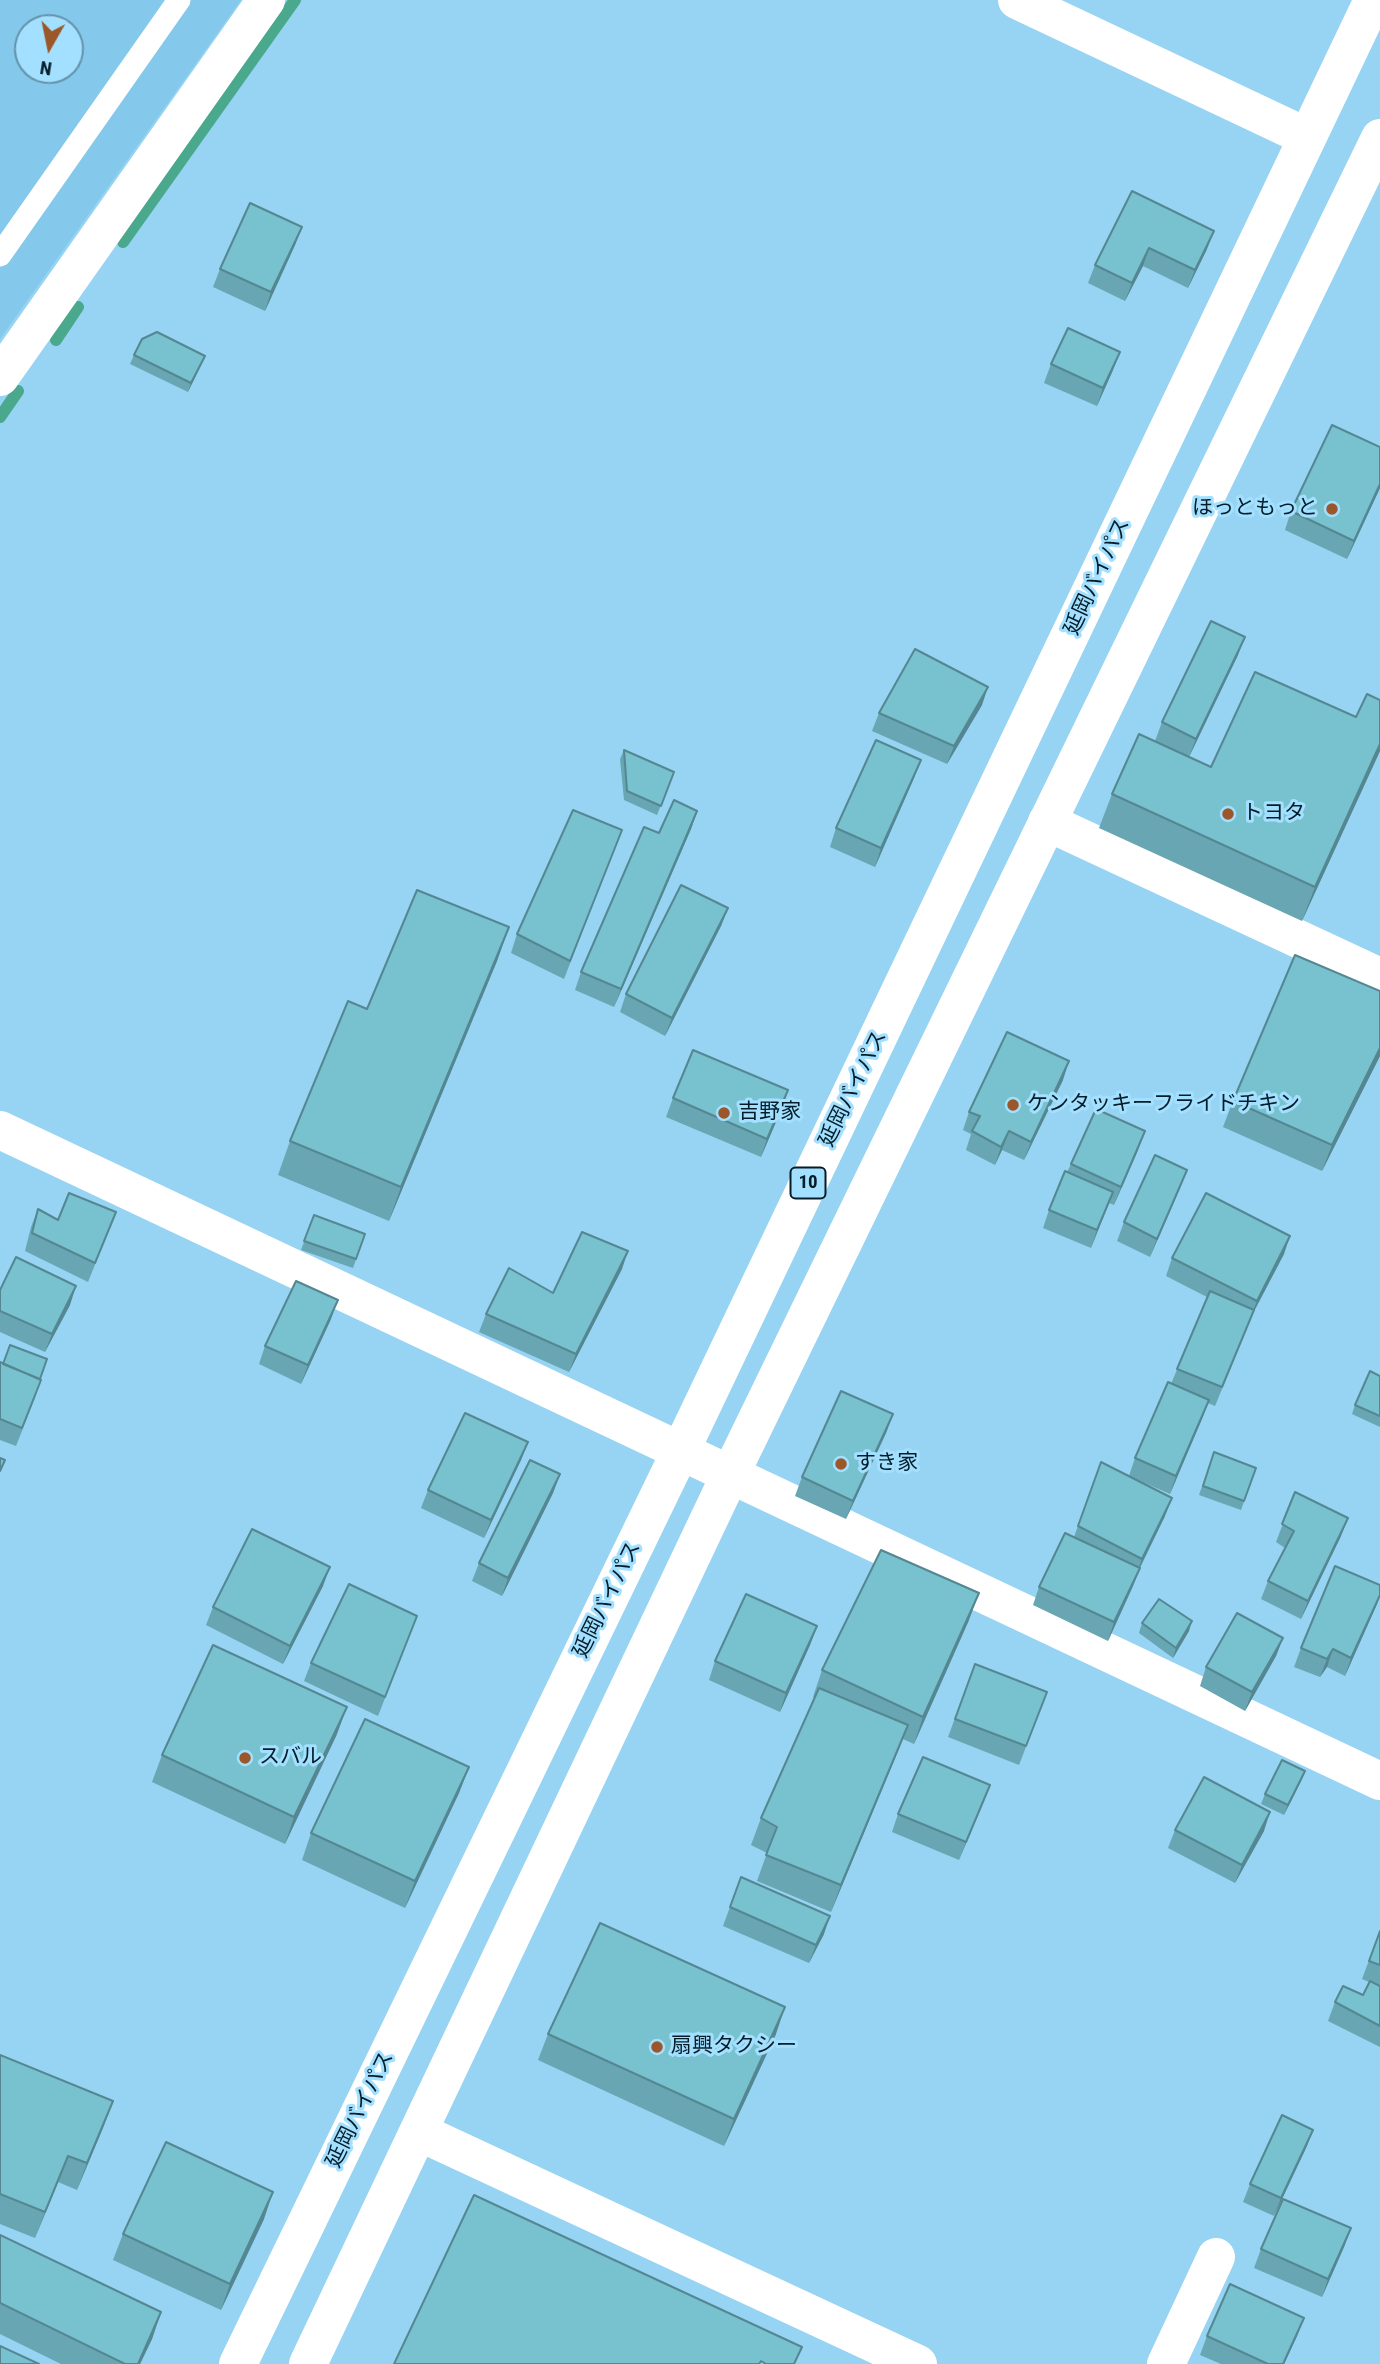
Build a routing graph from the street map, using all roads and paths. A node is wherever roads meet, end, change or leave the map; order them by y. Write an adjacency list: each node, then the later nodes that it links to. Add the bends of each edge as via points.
1 (179, 0): 7 (lane)
2 (266, 0): 8 (main road)
3 (1017, 0): 5 (main road)
4 (1373, 0): 5 (main road, 延岡バイパス / 10)
5 (1307, 137): 12 (main road, 延岡バイパス / 10)
6 (1376, 159): 9 (main road)
7 (0, 255)
8 (0, 377)
9 (1047, 822): 10 (main road); 13 (main road)
10 (1380, 977)
11 (0, 1130): 12 (main road)
12 (681, 1450): 13 (main road); 17 (main road, 延岡バイパス / 10)
13 (730, 1475): 14 (main road); 15 (main road)
14 (1380, 1781)
15 (419, 2132): 18 (main road); 19 (main road)
16 (1216, 2257): 20 (main road)
17 (239, 2364)
18 (308, 2364)
19 (918, 2364)
20 (1166, 2364)

